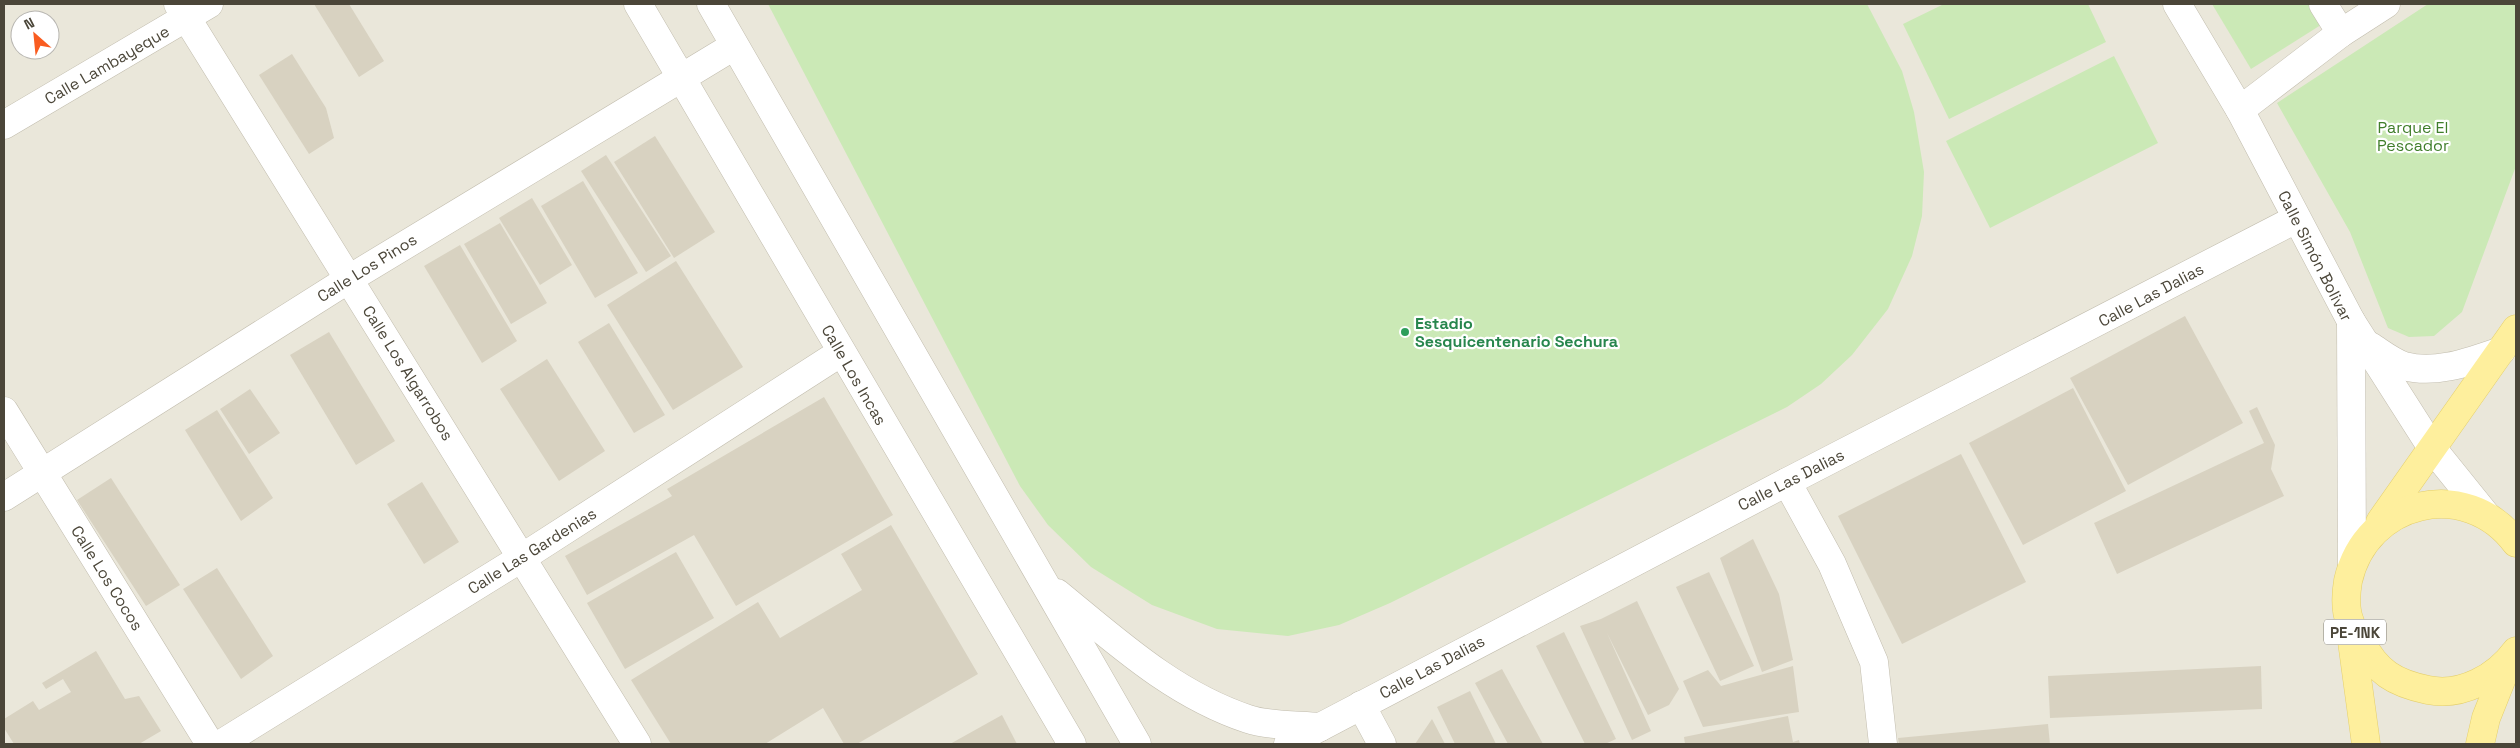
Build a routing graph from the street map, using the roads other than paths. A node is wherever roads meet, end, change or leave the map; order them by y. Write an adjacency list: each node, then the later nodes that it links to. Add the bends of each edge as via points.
1 (638, 4): 9 (street, Calle Los Incas)
2 (711, 4): 8 (street)
3 (2177, 4): 10 (street, Calle Simón Bolivar)
4 (2323, 4): 7 (street)
5 (2386, 4): 7 (street)
6 (191, 8): 11 (street, Calle Lambayeque); 13 (street, Calle Los Algarrobos)
7 (2341, 33): 10 (street)
8 (734, 46): 9 (street, Calle Los Pinos); 28 (street)
9 (682, 77): 13 (street, Calle Los Pinos); 17 (street, Calle Los Incas)
10 (2240, 110): 12 (street, Calle Simón Bolivar)
11 (4, 125)
12 (2296, 219): 15 (street, Calle Simón Bolivar); 21 (street, Calle Las Dalias)
13 (349, 279): 20 (street, Calle Los Pinos); 26 (street, Calle Los Algarrobos)
14 (2516, 329): 16 (main road, PE-1NK)
15 (2357, 331): 16 (street, via 2404,366 2425,368 2469,362); 19 (street); 27 (street, Calle Simón Bolivar)
16 (2501, 351): 19 (main road, PE-1NK)
17 (840, 353): 26 (street, Calle Las Gardenias); 36 (street, Calle Los Incas)
18 (4, 411): 20 (street, Calle Los Cocos)
19 (2432, 448): 23 (street); 24 (main road, PE-1NK)
20 (41, 473): 22 (street, Calle Los Pinos); 33 (street, Calle Los Cocos)
21 (1787, 482): 31 (street, Calle Las Dalias); 40 (street, via 1832,564 1874,662)
22 (4, 497)
23 (2486, 515): 24 (main road, PE-1NK, via 2458,505 2428,504 2399,513); 25 (main road, PE-1NK, via 2507,531)
24 (2374, 530): 27 (main road, PE-1NK)
25 (2516, 543)
26 (523, 557): 34 (street, Calle Las Gardenias); 35 (street, Calle Los Algarrobos)
27 (2352, 565): 29 (main road, PE-1NK, via 2346,592)
28 (1044, 582): 32 (street, via 1147,667 1194,697 1249,720); 37 (street)
29 (2349, 620): 30 (main road, PE-1NK, via 2370,658 2384,673 2402,684 2430,690 2459,689 2486,679); 41 (main road, PE-1NK)
30 (2513, 656): 42 (main road, PE-1NK, via 2486,718)
31 (1360, 705): 32 (street, Calle Las Dalias); 39 (street)
32 (1320, 727): 38 (street, Calle Las Dalias)
33 (210, 744)
34 (221, 744)
35 (637, 744)
36 (1072, 744)
37 (1137, 744)
38 (1288, 744)
39 (1382, 744)
40 (1883, 744)
41 (2366, 744)
42 (2480, 744)

